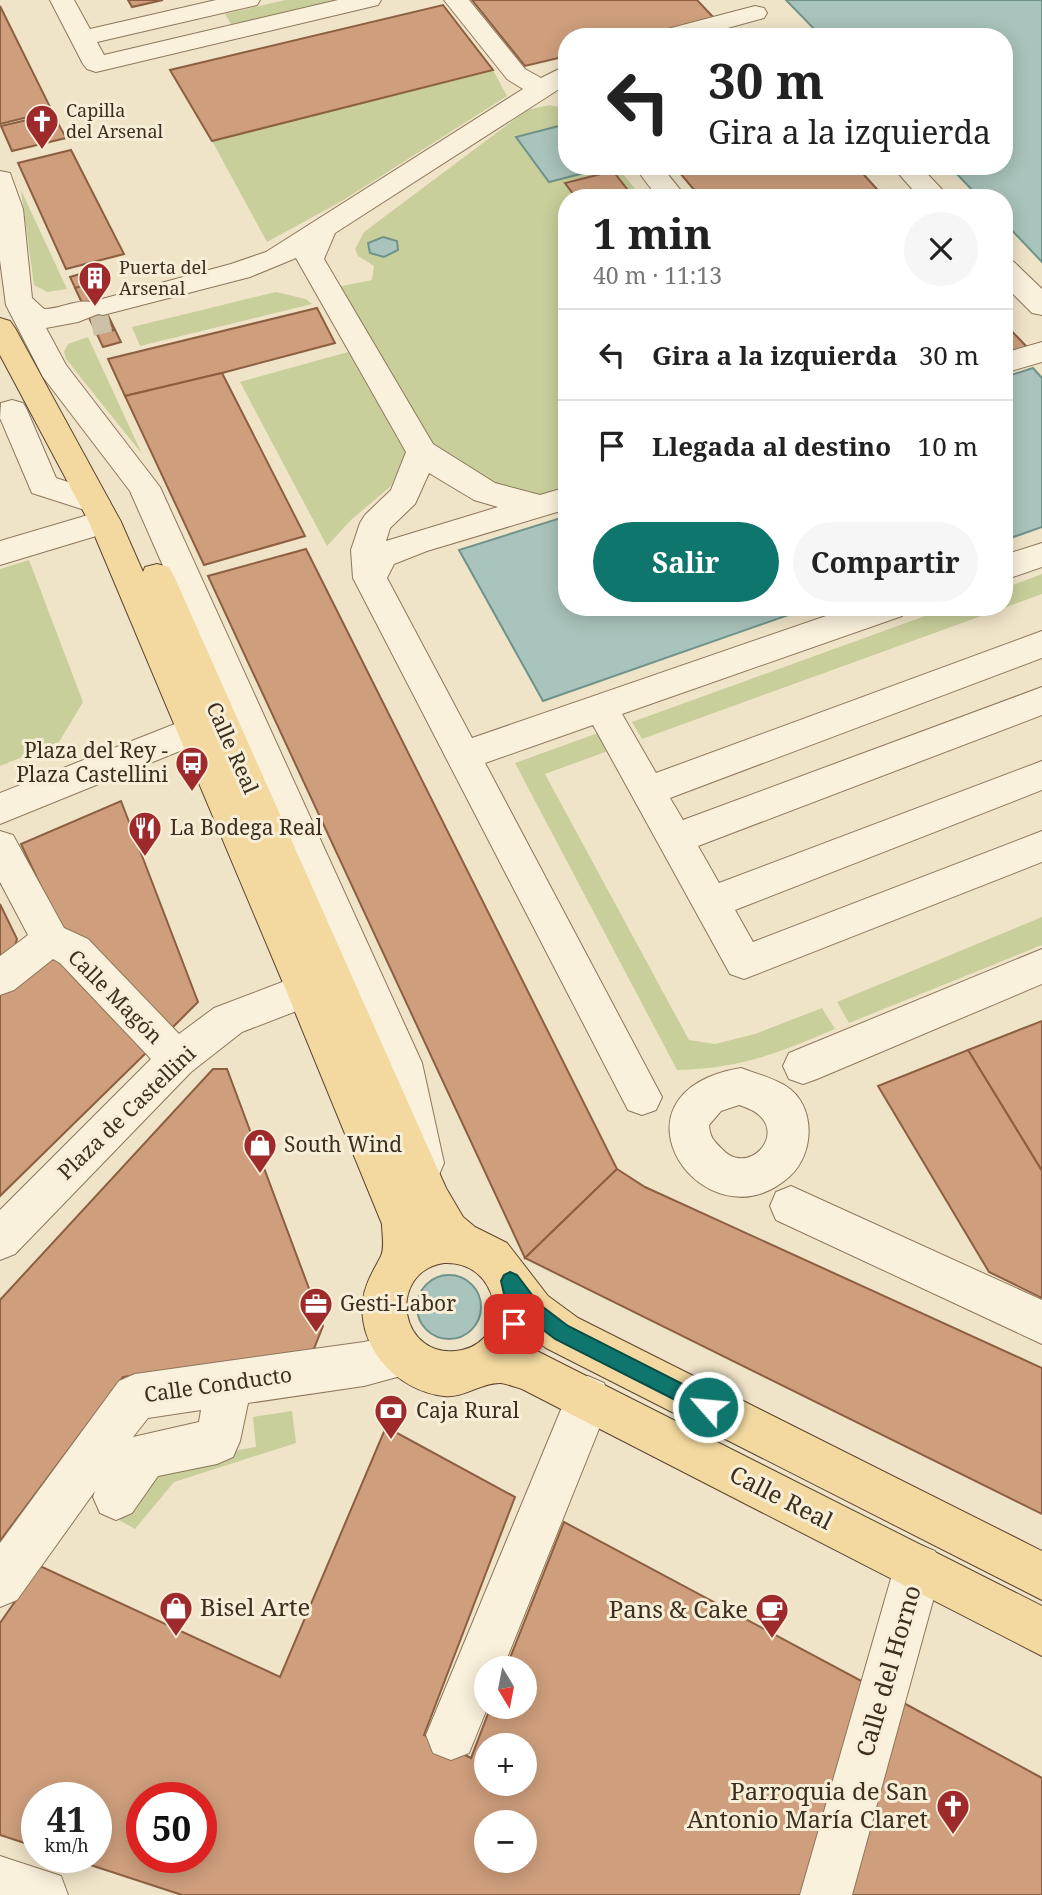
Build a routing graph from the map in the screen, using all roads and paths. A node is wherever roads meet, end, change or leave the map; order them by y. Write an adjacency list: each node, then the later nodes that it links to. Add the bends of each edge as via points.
1 (62, 0): 8 (street)
2 (248, 0): 5 (street)
3 (369, 0): 9 (street)
4 (456, 0): 11 (street, via 516,74)
5 (191, 13): 8 (street); 9 (street, via 181,23 188,33)
6 (756, 14): 7 (street)
7 (701, 28)
8 (82, 38): 9 (street, via 96,64)
9 (206, 38)
10 (558, 78): 11 (street)
11 (541, 89): 17 (street)
12 (654, 175): 15 (street)
13 (914, 175): 16 (street)
14 (0, 179): 20 (street, via 9,209)
15 (666, 189)
16 (927, 189)
17 (324, 226): 19 (street, via 310,259); 22 (street, via 296,247 255,266)
18 (1013, 277): 21 (street)
19 (326, 289): 22 (street, via 302,280 261,280); 27 (street)
20 (20, 305): 22 (street, via 31,317 43,320); 26 (street)
21 (1042, 306)
22 (97, 314): 26 (street, via 50,335)
23 (0, 328): 26 (main road, Calle Real)
24 (1042, 352): 25 (street)
25 (1013, 360)
26 (22, 384): 29 (main road, Calle Real); 61 (main road, Calle Real, via 108,474 126,505 438,1218)
27 (422, 452): 28 (street, via 485,492); 33 (street, via 404,496 376,523 367,550)
28 (553, 502): 33 (street, via 382,556)
29 (99, 512): 30 (street); 38 (main road, Calle Real)
30 (0, 553)
31 (1042, 555): 32 (street)
32 (1013, 565)
33 (370, 578): 39 (street)
34 (864, 616): 37 (street)
35 (1042, 644): 41 (street)
36 (1042, 701): 43 (street)
37 (601, 708): 39 (street); 41 (street)
38 (195, 730): 42 (street); 50 (main road, Calle Real)
39 (463, 756): 54 (street)
40 (1042, 775): 46 (street)
41 (648, 791): 43 (street)
42 (0, 809)
43 (675, 839): 46 (street)
44 (1042, 846): 46 (street, via 744,962)
45 (1, 847): 47 (street)
46 (711, 903)
47 (50, 940): 49 (street); 51 (street, Calle Magón, via 74,951)
48 (1042, 966): 52 (street)
49 (0, 978)
50 (306, 990): 51 (street, Plaza de Castellini, via 228,1020); 62 (main road, Calle Real, via 404,1224 404,1254)
51 (177, 1059): 60 (street, Plaza de Castellini)
52 (803, 1066): 53 (street); 55 (street)
53 (723, 1093): 54 (street); 55 (street, via 758,1091); 56 (street, via 695,1108 690,1123)
54 (642, 1097): 56 (street)
55 (783, 1112): 57 (street, via 789,1143)
56 (693, 1147): 58 (street, via 702,1161)
57 (783, 1158): 58 (street, via 772,1170); 59 (street)
58 (733, 1178): 59 (street)
59 (791, 1206): 64 (street)
60 (0, 1240)
61 (462, 1243): 62 (main road, via 425,1247); 63 (main road, via 495,1259)
62 (398, 1268): 65 (main road, via 386,1289 384,1315 387,1331)
63 (510, 1281): 66 (main road, via 516,1307 511,1334 498,1353); 71 (main road, via 532,1311 562,1333)
64 (1042, 1322)
65 (403, 1355): 66 (main road, via 439,1372); 67 (street, Calle Conducto)
66 (479, 1366): 68 (main road, Calle Real, via 514,1363)
67 (230, 1383): 69 (street, via 217,1441 144,1456); 72 (street, Calle Conducto, via 135,1397)
68 (588, 1399): 70 (main road, Calle Real); 74 (street)
69 (116, 1497)
70 (918, 1568): 73 (main road, Calle Real); 77 (street, Calle del Horno)
71 (1042, 1576)
72 (0, 1583)
73 (1042, 1632)
74 (451, 1735)
75 (0, 1882): 76 (street)
76 (42, 1895)
77 (826, 1895)

